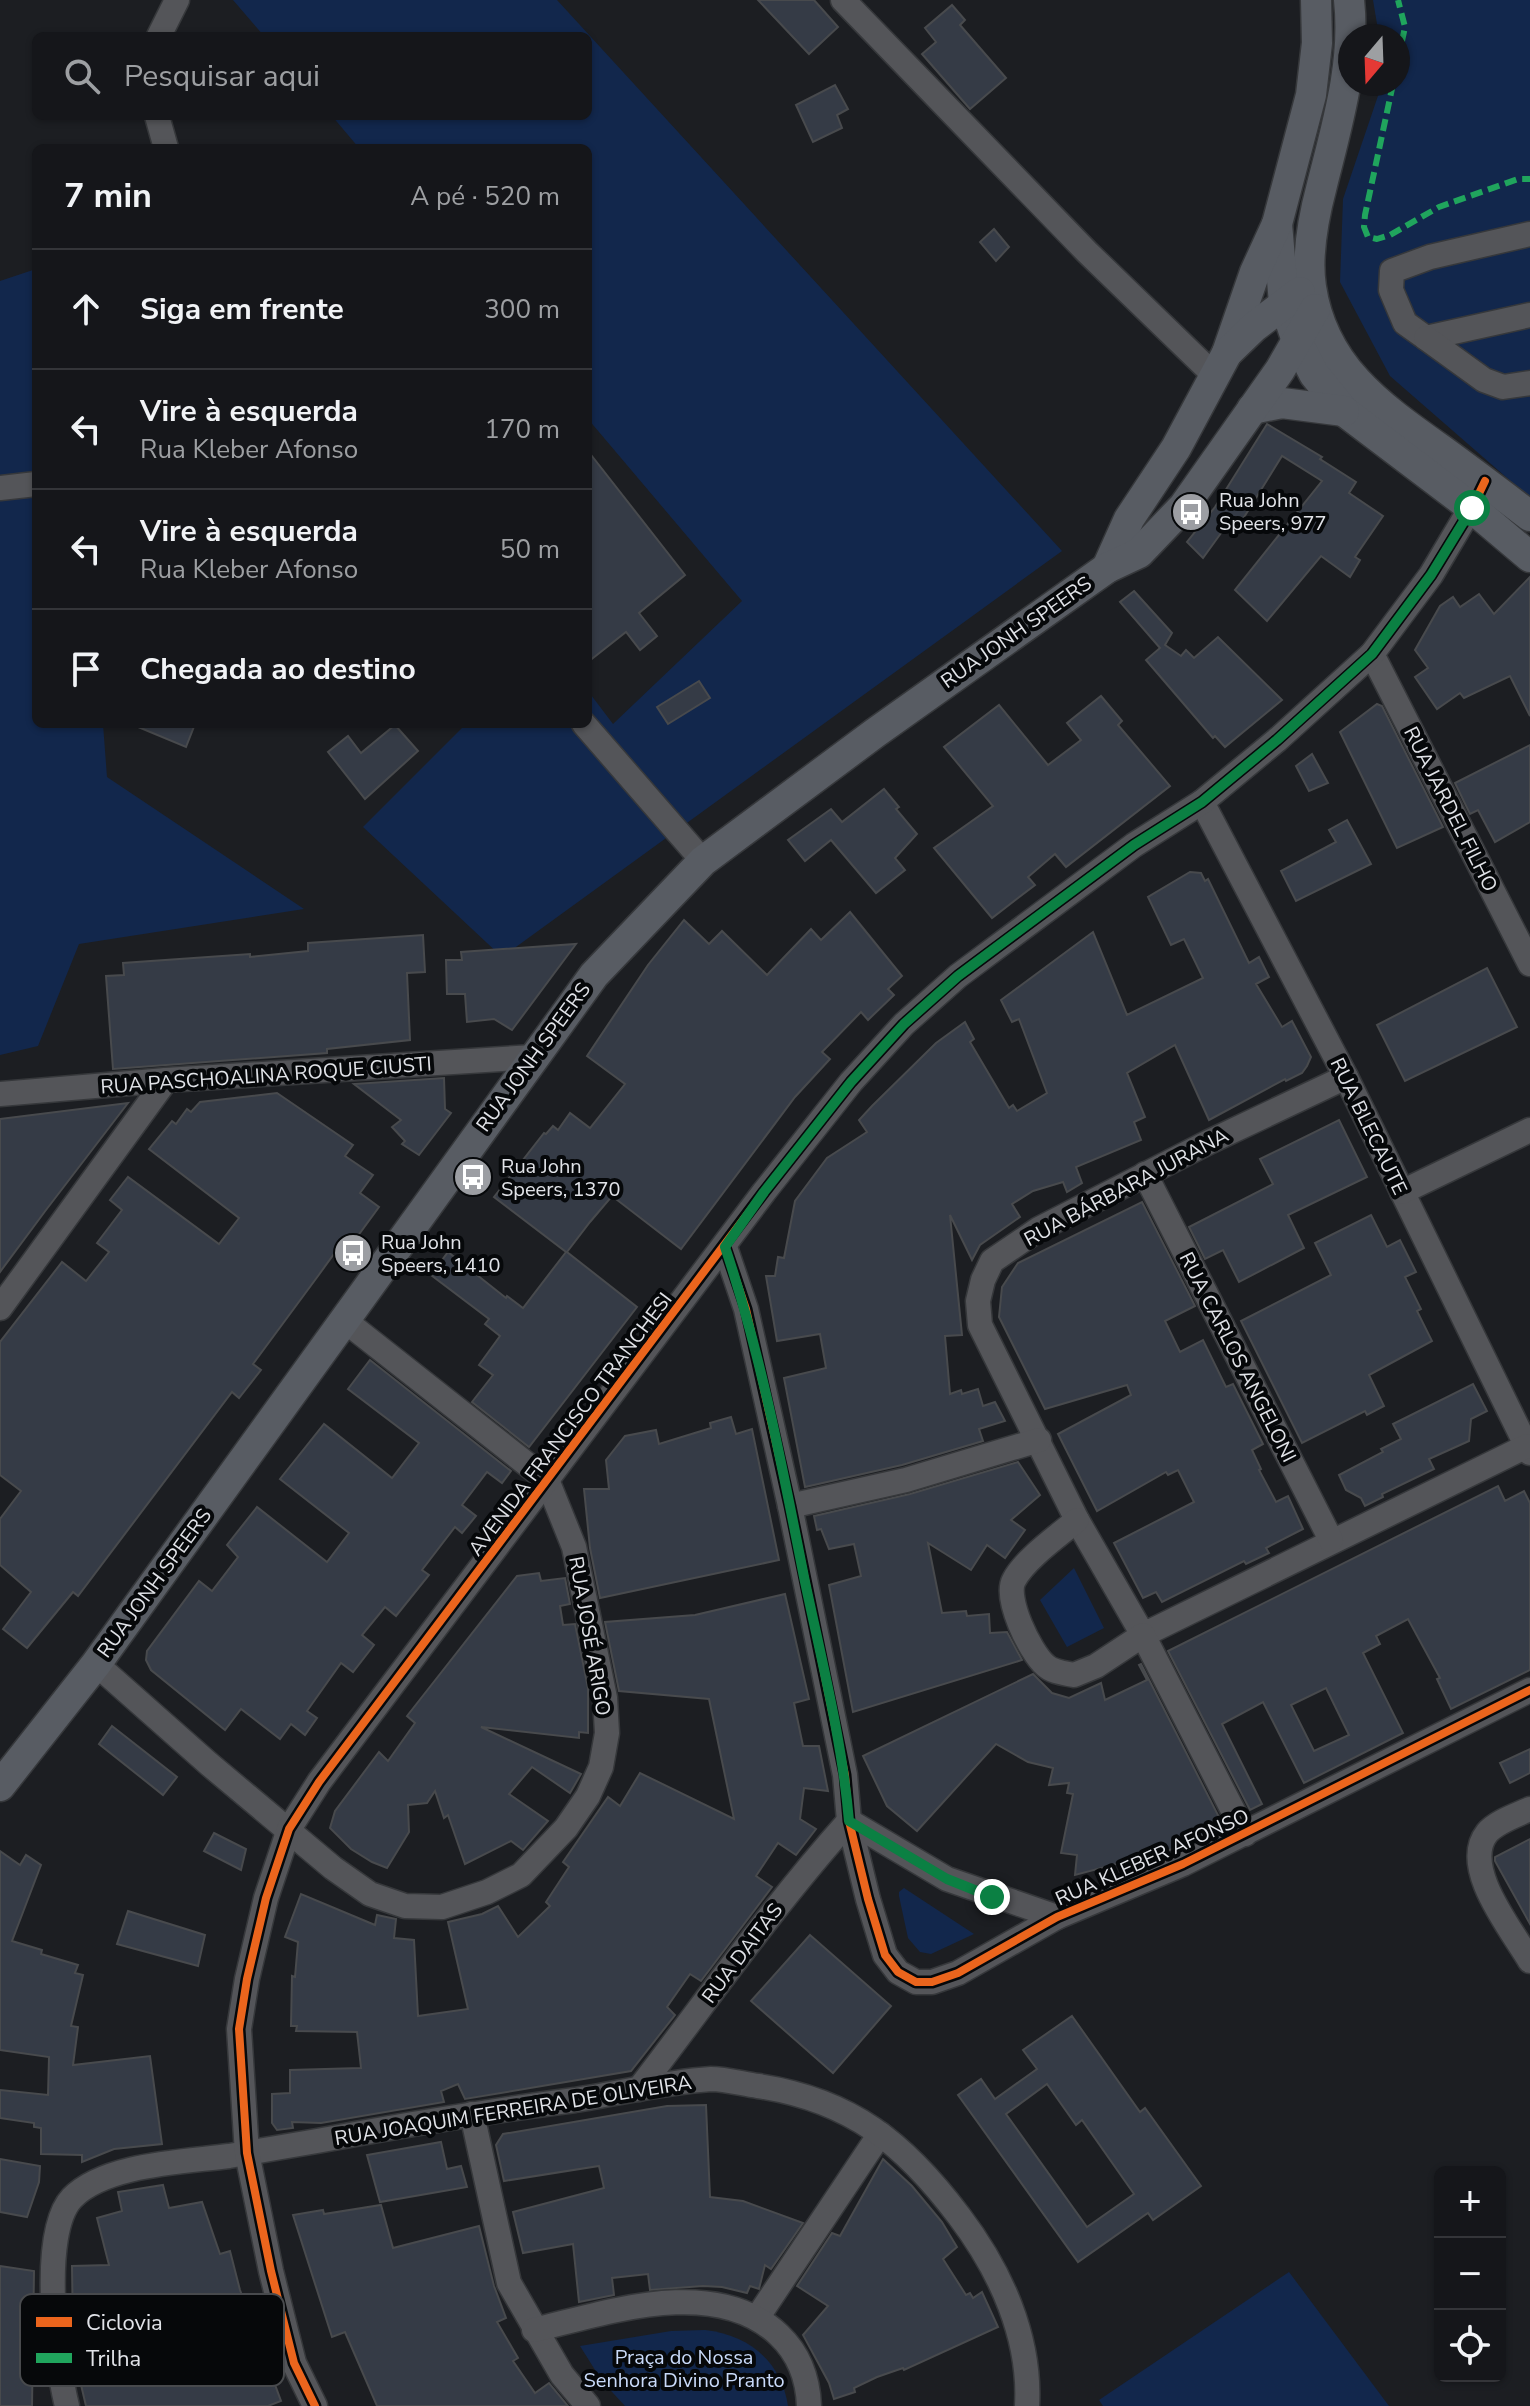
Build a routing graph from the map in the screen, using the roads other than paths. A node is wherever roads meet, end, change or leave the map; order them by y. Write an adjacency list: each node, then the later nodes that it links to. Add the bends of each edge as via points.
1 (177, 0): 5 (street)
2 (843, 0): 15 (street, via 1087,252)
3 (1316, 0): 8 (main road, via 1311,95)
4 (1349, 0): 10 (main road, RUA JONH SPEERS, via 1345,87 1310,257)
5 (161, 32)
6 (158, 120): 7 (street)
7 (165, 144)
8 (1277, 224): 11 (main road); 15 (main road)
9 (1530, 234): 13 (street, via 1392,271 1391,290 1405,323)
10 (1313, 297): 11 (main road, RUA JONH SPEERS); 14 (main road, RUA JONH SPEERS); 21 (main road, via 1331,347 1352,379)
11 (1284, 303): 14 (main road); 15 (main road, RUA JONH SPEERS)
12 (1530, 315): 13 (street)
13 (1426, 338): 16 (street, via 1484,380 1503,387)
14 (1297, 341): 17 (main road, RUA JONH SPEERS); 18 (main road, via 1314,374)
15 (1220, 364): 24 (main road, RUA JONH SPEERS, via 1176,448 1129,519)
16 (1530, 383)
17 (1252, 409): 18 (main road, via 1282,403); 24 (main road, RUA JONH SPEERS, via 1184,506 1139,553)
18 (1344, 411): 21 (main road)
19 (32, 484): 20 (street)
20 (0, 488)
21 (1479, 495): 22 (main road); 23 (main road); 25 (street, AVENIDA FRANCISCO TRANCHESI, via 1431,575)
22 (1530, 516)
23 (1530, 557)
24 (1107, 568): 28 (main road, RUA JONH SPEERS)
25 (1372, 654): 27 (street, AVENIDA FRANCISCO TRANCHESI); 29 (street, RUA JARDEL FILHO)
26 (587, 728): 28 (street)
27 (1202, 802): 31 (street, RUA BLECAUTE); 37 (street, AVENIDA FRANCISCO TRANCHESI, via 1033,920 904,1024 851,1082)
28 (703, 861): 30 (main road, RUA JONH SPEERS, via 594,975)
29 (1530, 964)
30 (533, 1057): 32 (street, RUA PASCHOALINA ROQUE CIUSTI); 39 (main road, RUA JONH SPEERS)
31 (1346, 1077): 35 (street, RUA BÁRBARA JURANA); 36 (street, RUA BLECAUTE)
32 (166, 1080): 33 (street, RUA PASCHOALINA ROQUE CIUSTI); 38 (street)
33 (0, 1094)
34 (1530, 1130): 36 (street)
35 (1145, 1174): 40 (street, RUA BÁRBARA JURANA, via 1039,1229 992,1261 983,1280 980,1325); 45 (street, RUA CARLOS ANGELONI)
36 (1402, 1192): 41 (street, RUA BLECAUTE)
37 (725, 1247): 42 (street, AVENIDA FRANCISCO TRANCHESI); 43 (street, RUA KLEBER AFONSO, via 746,1309)
38 (0, 1308)
39 (344, 1320): 42 (street); 47 (main road, RUA JONH SPEERS)
40 (1039, 1440): 43 (street, via 906,1480); 44 (street, RUA BÁRBARA JURANA)
41 (1528, 1450): 45 (street)
42 (547, 1480): 52 (street, AVENIDA FRANCISCO TRANCHESI); 52 (street, RUA JOSÉ ARIGO, via 574,1547 605,1698 607,1733 601,1767 566,1828 521,1875 442,1907 405,1906 370,1894)
43 (790, 1506): 51 (street, RUA KLEBER AFONSO, via 845,1775)
44 (1077, 1520): 46 (street, RUA BÁRBARA JURANA); 46 (street, via 1014,1580 1010,1593 1036,1655 1046,1666 1074,1675)
45 (1331, 1540): 46 (street)
46 (1143, 1635): 53 (street, RUA BÁRBARA JURANA)
47 (96, 1664): 49 (main road, RUA JONH SPEERS); 52 (street, RUA JOSÉ ARIGO)
48 (1530, 1690): 53 (street, RUA KLEBER AFONSO)
49 (0, 1786)
50 (1530, 1809): 55 (street, via 1488,1831 1478,1851 1484,1883)
51 (849, 1821): 54 (street, RUA KLEBER AFONSO, via 947,1879); 54 (street, RUA KLEBER AFONSO, via 885,1955 898,1972 916,1982 958,1973); 56 (street, RUA DAITAS, via 742,1949)
52 (289, 1829): 59 (street, AVENIDA FRANCISCO TRANCHESI, via 266,1898 239,2029)
53 (1245, 1834): 54 (street, RUA KLEBER AFONSO)
54 (1057, 1917)
55 (1530, 1961)
56 (639, 2089): 57 (street, RUA JOAQUIM FERREIRA DE OLIVEIRA); 58 (street, RUA JOAQUIM FERREIRA DE OLIVEIRA, via 714,2079 776,2089 821,2101)
57 (472, 2114): 59 (street, RUA JOAQUIM FERREIRA DE OLIVEIRA); 64 (street, via 509,2283)
58 (880, 2134): 62 (street); 70 (street, RUA JOAQUIM FERREIRA DE OLIVEIRA, via 929,2176 986,2255 1022,2341)
59 (247, 2153): 60 (street, RUA JOAQUIM FERREIRA DE OLIVEIRA, via 124,2171 88,2185 70,2200 59,2223); 61 (street, AVENIDA FRANCISCO TRANCHESI)
60 (53, 2294)
61 (277, 2294)
62 (757, 2318): 64 (street, via 727,2305 694,2301 616,2310); 69 (street, via 790,2346 803,2370)
63 (284, 2323): 67 (street, AVENIDA FRANCISCO TRANCHESI, via 294,2363)
64 (534, 2330): 68 (street)
65 (63, 2386): 66 (street, RUA JOAQUIM FERREIRA DE OLIVEIRA)
66 (67, 2406)
67 (315, 2406)
68 (588, 2406)
69 (809, 2406)
70 (1027, 2406)

